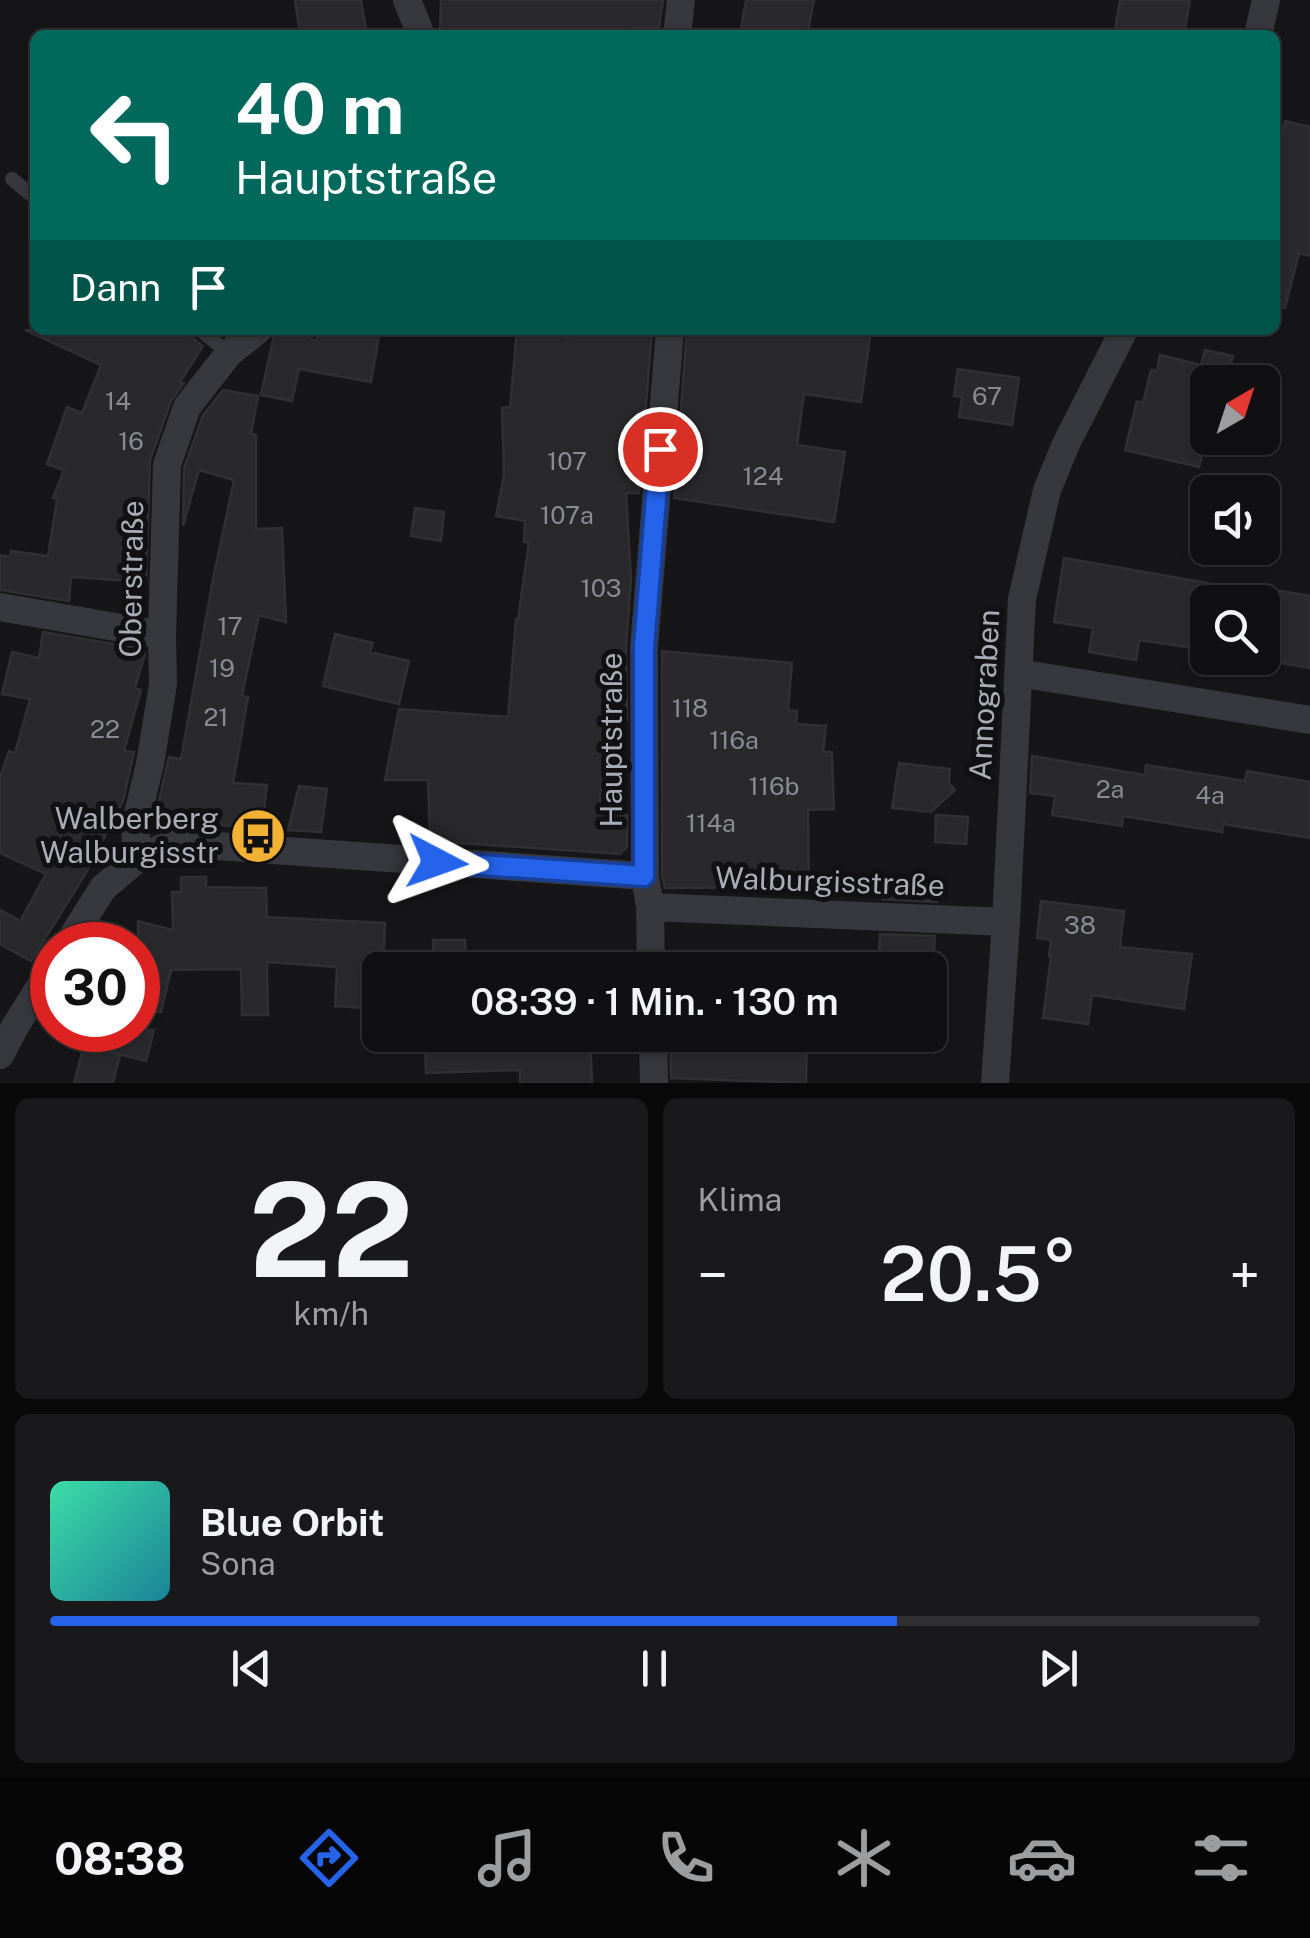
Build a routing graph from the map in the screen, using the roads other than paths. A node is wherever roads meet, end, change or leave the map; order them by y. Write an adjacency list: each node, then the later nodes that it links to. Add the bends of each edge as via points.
1 (407, 0): 4 (street)
2 (682, 0): 5 (street)
3 (1266, 0): 6 (street)
4 (419, 30)
5 (677, 30)
6 (1259, 30)
7 (12, 180): 8 (lane)
8 (30, 194)
9 (206, 335): 13 (lane)
10 (252, 335): 13 (street, Oberstraße)
11 (670, 335): 19 (street, Hauptstraße, via 644,647)
12 (1121, 335): 16 (street, Annograben, via 1047,490 1022,599)
13 (229, 353): 15 (street, Oberstraße, via 186,407 167,465)
14 (0, 607): 15 (street)
15 (162, 635): 18 (street, Oberstraße, via 163,684 135,826)
16 (1018, 673): 17 (street); 22 (street, Annograben)
17 (1310, 720)
18 (137, 859): 19 (street, via 173,843); 21 (street, via 103,888)
19 (644, 876): 20 (street, Hauptstraße)
20 (650, 906): 22 (street, Walburgisstraße); 23 (street, Hauptstraße)
21 (82, 922)
22 (1006, 922): 28 (street, Annograben)
23 (651, 952)
24 (30, 1003): 26 (street)
25 (653, 1052): 27 (street)
26 (0, 1055)
27 (654, 1083)
28 (996, 1083)

